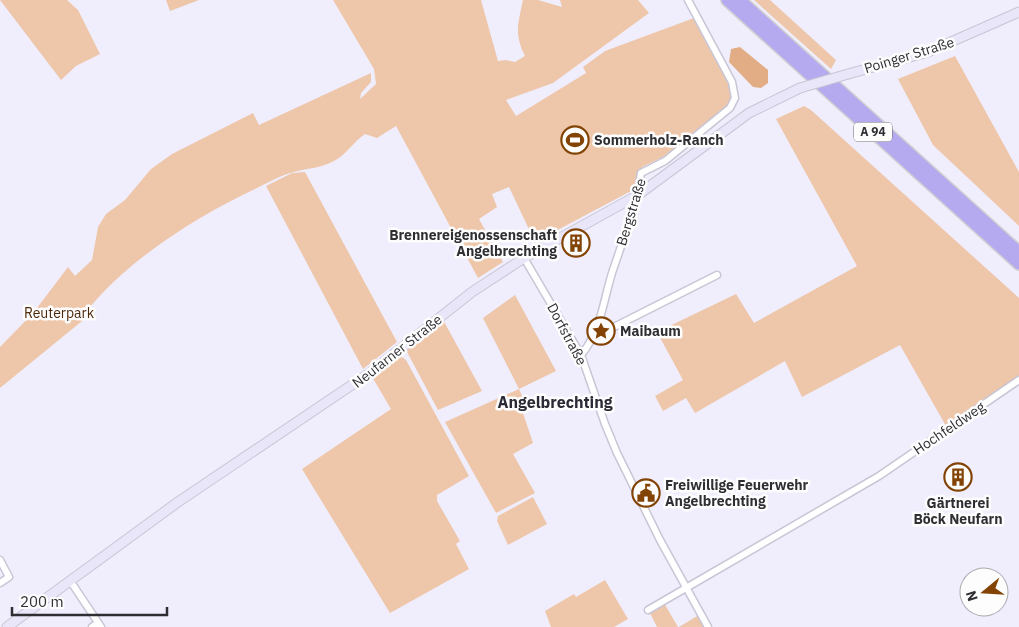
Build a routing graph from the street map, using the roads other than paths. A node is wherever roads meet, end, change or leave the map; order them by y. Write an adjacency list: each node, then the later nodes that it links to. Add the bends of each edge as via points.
1 (688, 0): 6 (street, Bergstraße, via 732,82 735,98 730,108 665,161 641,173)
2 (727, 0): 9 (highway, A 94)
3 (740, 0): 7 (highway, A 94)
4 (1019, 12): 5 (street, Poinger Straße, bridge, via 928,52)
5 (798, 88): 6 (street, Neufarner Straße, via 741,118)
6 (638, 195): 8 (street, Neufarner Straße); 11 (street, Bergstraße, via 609,282)
7 (1019, 252)
8 (524, 258): 12 (street, Dorfstraße); 15 (street, Neufarner Straße, via 465,298 371,372 178,502)
9 (1019, 264)
10 (717, 275): 11 (street, via 610,329)
11 (598, 327): 12 (street, Bergstraße)
12 (581, 355): 17 (street, Dorfstraße, via 617,453)
13 (1019, 380): 17 (street, Hochfeldweg, via 879,476)
14 (0, 560): 16 (street, via 9,577)
15 (71, 582): 19 (street); 20 (street, Neufarner Straße)
16 (0, 584)
17 (686, 587): 18 (street, Hochfeldweg); 22 (street, Dorfstraße)
18 (648, 610)
19 (100, 625): 21 (street)
20 (7, 627)
21 (92, 627)
22 (708, 627)

